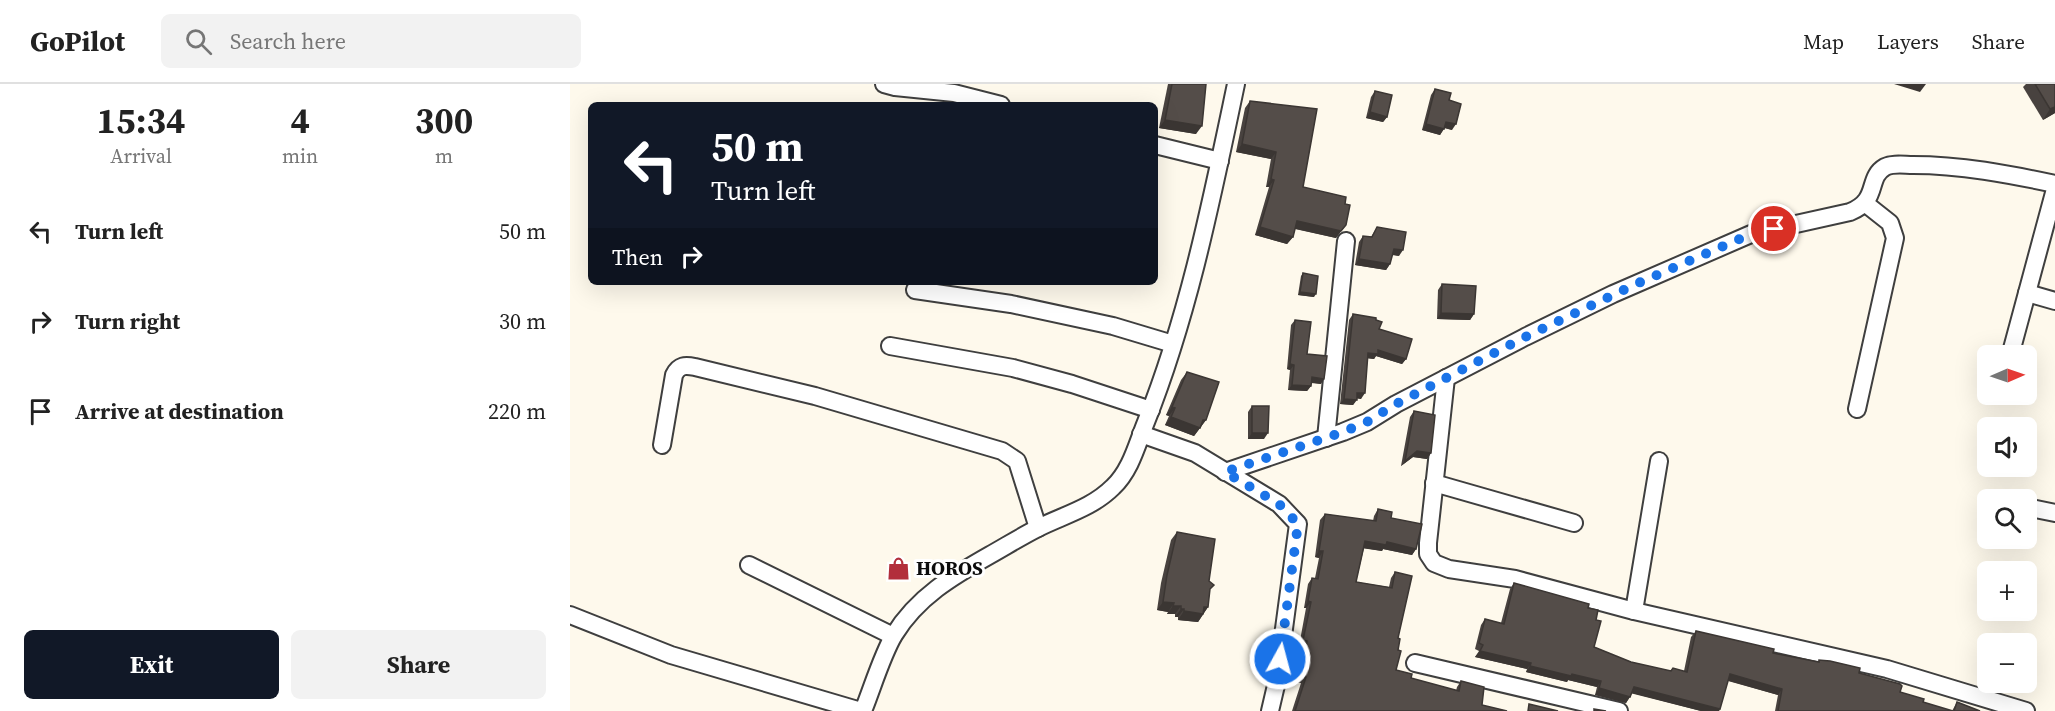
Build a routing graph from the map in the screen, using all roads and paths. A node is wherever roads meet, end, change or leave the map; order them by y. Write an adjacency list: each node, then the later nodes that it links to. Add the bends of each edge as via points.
1 (884, 84): 3 (street)
2 (1236, 84): 5 (street)
3 (989, 102)
4 (1158, 146): 5 (street)
5 (1220, 161): 13 (street)
6 (2055, 184): 8 (street, via 1944,165 1891,165 1878,173)
7 (2055, 189): 11 (street)
8 (1866, 204): 16 (street, via 1850,212 1751,234 1604,299); 17 (street, via 1890,223 1895,238)
9 (1346, 240): 20 (street)
10 (915, 290): 13 (street, via 1011,304 1113,326)
11 (2027, 293): 12 (street); 14 (street)
12 (2055, 301)
13 (1173, 344): 18 (street)
14 (2013, 345)
15 (890, 346): 18 (street, via 1013,368)
16 (1446, 378): 20 (street, via 1367,422); 24 (street)
17 (1857, 409)
18 (1151, 410): 19 (street)
19 (1141, 434): 23 (street, via 1195,453); 28 (street, via 1129,466 1114,486 1086,507)
20 (1326, 438): 23 (street)
21 (662, 445): 28 (street, via 674,375 684,365 695,367 815,396 1002,451 1017,461)
22 (1659, 460): 30 (street)
23 (1225, 472): 35 (street, via 1279,504 1298,524)
24 (1434, 483): 27 (street); 30 (street, via 1428,543 1428,554 1434,563 1515,579)
25 (2037, 509): 26 (street)
26 (2055, 513)
27 (1574, 523)
28 (1038, 528): 32 (street, via 930,592)
29 (749, 566): 32 (street)
30 (1634, 611): 37 (street, via 1887,669)
31 (570, 615): 34 (street, via 671,655)
32 (893, 636): 34 (street)
33 (1415, 663): 36 (street)
34 (862, 711)
35 (1270, 711)
36 (1619, 711)
37 (2026, 711)

